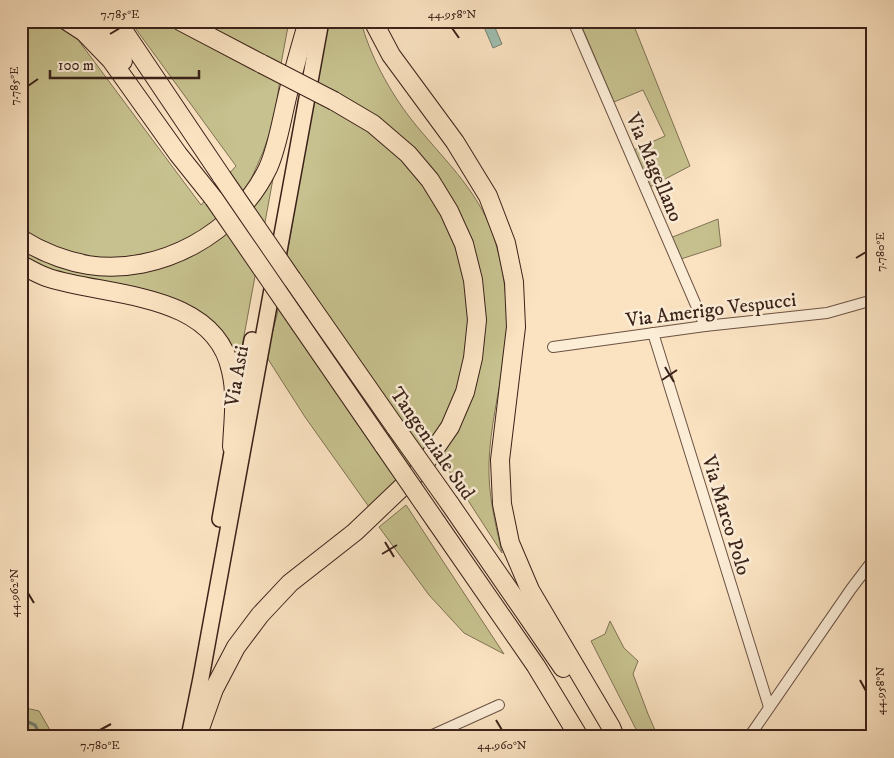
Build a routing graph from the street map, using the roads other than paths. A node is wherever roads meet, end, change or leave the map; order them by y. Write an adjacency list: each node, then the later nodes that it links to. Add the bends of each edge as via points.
1 (67, 21): 9 (highway, via 84,32 110,60)
2 (97, 21): 9 (highway)
3 (116, 21): 25 (highway, Tangenziale Sud, bridge, via 554,653)
4 (180, 21): 22 (highway, bridge, via 334,101 373,124 408,154 430,180 464,244 473,280 477,320 465,392 450,427 421,470 355,532 290,583 260,615 236,647 214,690)
5 (310, 21): 10 (highway, via 268,168 254,192 212,234 185,250 153,261 120,266 89,265 52,256); 16 (main road, Via Asti)
6 (321, 21): 21 (main road, Via Asti)
7 (373, 21): 26 (highway, via 391,55 455,142 488,196 506,243 514,282 516,327 500,460 502,504 510,543 530,590)
8 (573, 21): 13 (street, Via Magellano)
9 (214, 199): 24 (highway, Tangenziale Sud, bridge, via 536,666)
10 (21, 239)
11 (21, 265): 16 (highway, via 48,278 154,301 194,318 223,349 231,369 235,391)
12 (873, 300): 13 (street, Via Amerigo Vespucci, via 827,313)
13 (705, 326): 14 (street, Via Amerigo Vespucci)
14 (652, 333): 15 (street, Via Amerigo Vespucci); 19 (street, Via Marco Polo)
15 (553, 346)
16 (232, 447): 20 (main road, Via Asti)
17 (873, 560): 19 (street)
18 (499, 705): 23 (street)
19 (769, 707): 27 (street)
20 (180, 737)
21 (189, 737)
22 (198, 737)
23 (428, 737)
24 (579, 737)
25 (604, 737)
26 (615, 737)
27 (749, 737)

